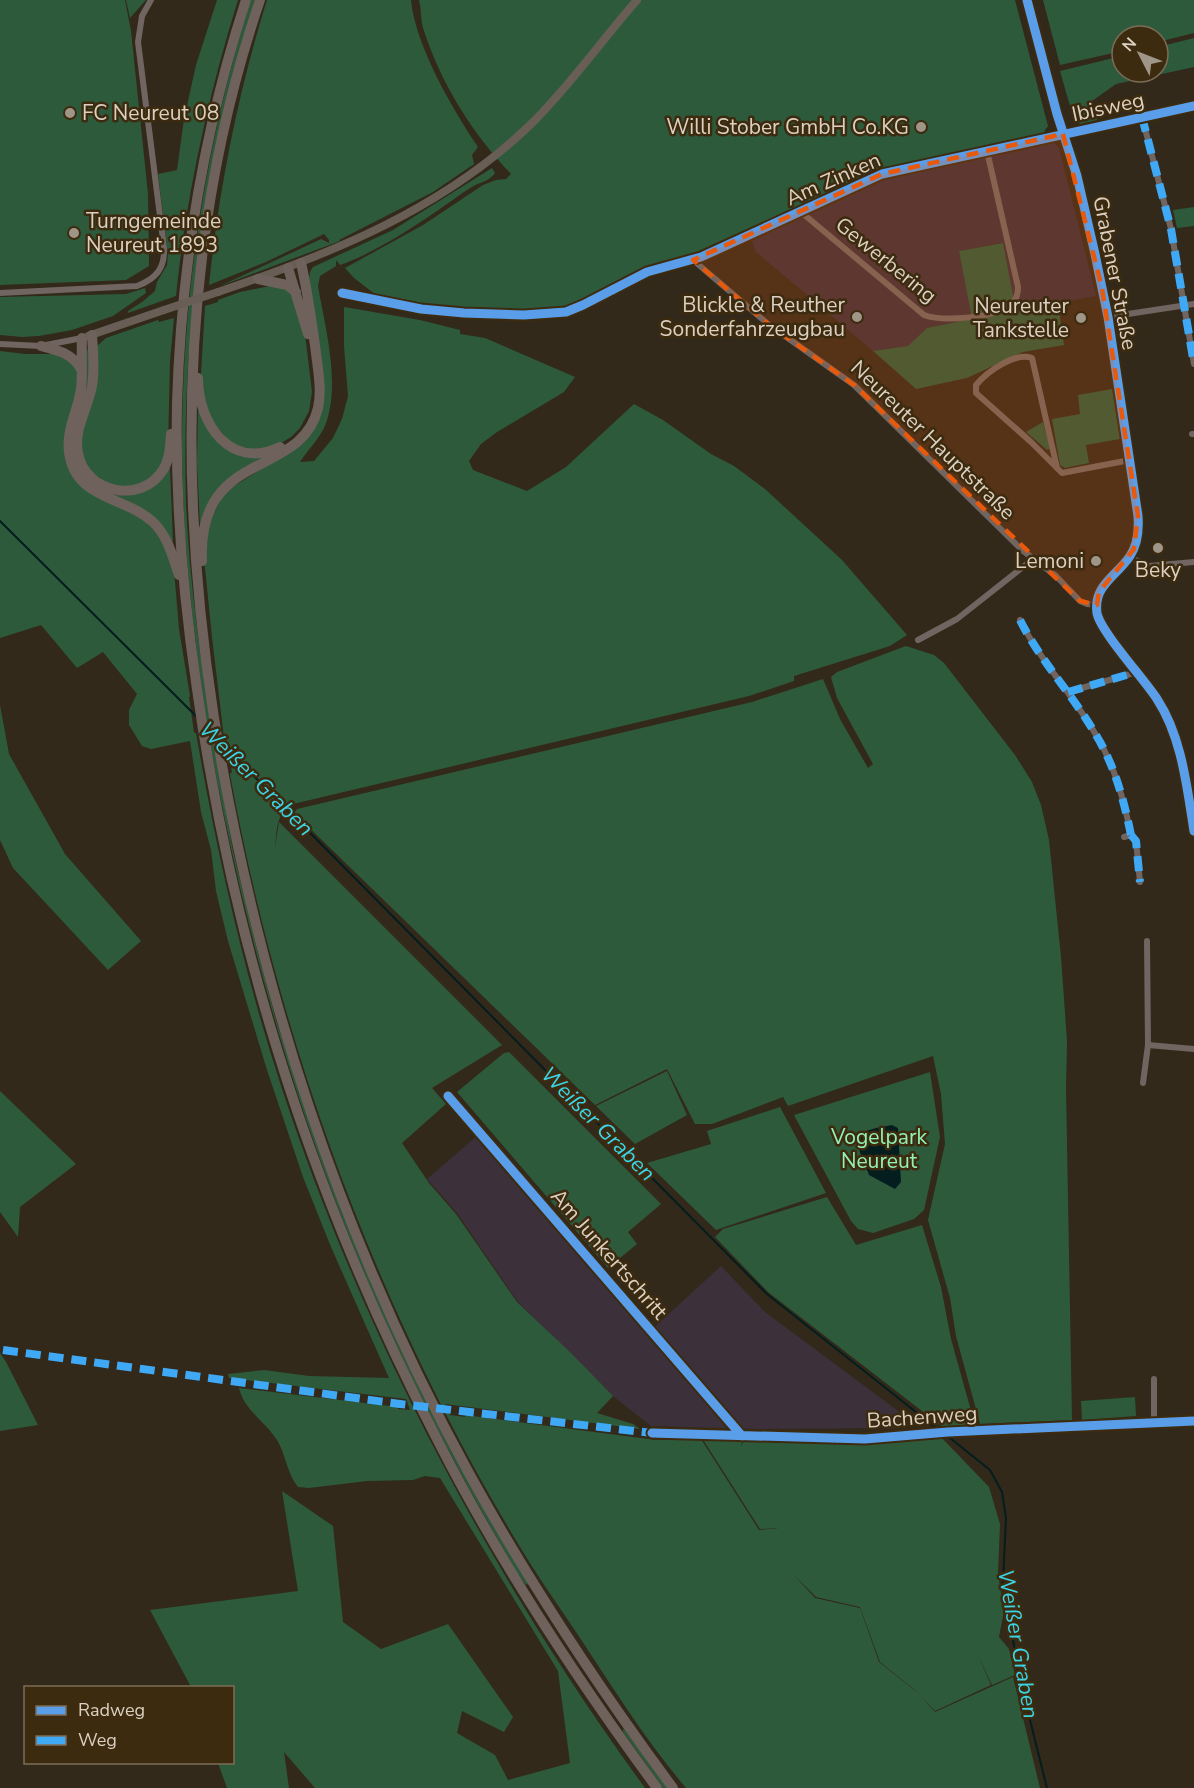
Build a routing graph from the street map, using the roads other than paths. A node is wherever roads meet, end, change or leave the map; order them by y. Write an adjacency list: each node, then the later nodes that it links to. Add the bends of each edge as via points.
1 (151, 0): 15 (street, via 142,16 138,42 164,248 161,268 153,278 137,286)
2 (246, 0): 27 (highway, via 212,126 199,195 184,302)
3 (260, 0): 21 (highway, via 237,76 215,175)
4 (637, 0): 12 (main road, via 549,105 505,148 400,219)
5 (1027, 0): 8 (street, Grabener Straße)
6 (1194, 106): 7 (street, Ibisweg)
7 (1142, 117): 8 (street, Ibisweg); 19 (street, via 1171,229)
8 (1064, 134): 9 (street, Am Zinken); 20 (street, Grabener Straße, via 1081,191)
9 (987, 151): 10 (street, Am Zinken, via 882,174); 10 (street, Gewerbering, via 1018,287 1013,303 1001,311 951,320 924,315)
10 (801, 212): 11 (street, Am Zinken)
11 (693, 260): 17 (street, Am Zinken, via 647,272 566,312 464,313); 31 (street, Neureuter Hauptstraße, via 768,324 854,385)
12 (301, 263): 13 (main road); 34 (highway, via 319,378 318,408 295,444 240,475 216,498 202,534 204,585)
13 (288, 268): 14 (main road); 16 (highway)
14 (258, 279): 16 (highway, via 287,285); 22 (main road, bridge)
15 (0, 293)
16 (296, 293): 21 (highway, via 307,331 314,402 303,429 274,450 240,450 224,442 209,425 198,390 199,346)
17 (342, 293)
18 (1194, 304): 19 (street)
19 (1185, 305): 20 (street); 25 (street)
20 (1108, 317): 28 (street, Grabener Straße)
21 (195, 330): 34 (highway, via 190,475)
22 (87, 336): 24 (street); 26 (highway); 27 (highway, via 93,379 77,447 81,464 97,483 127,491 154,480 169,455)
23 (0, 344): 24 (street)
24 (41, 346): 26 (highway, via 68,354)
25 (1194, 364)
26 (81, 369): 33 (highway, via 79,397 68,438 73,467 94,492 140,513 154,524 172,551)
27 (177, 404): 33 (highway, via 179,523)
28 (1130, 460): 29 (street, via 1062,472); 30 (street, Grabener Straße, via 1138,526)
29 (1057, 468): 29 (street, via 975,393 976,385 992,370 1014,359 1032,358)
30 (1129, 557): 32 (street, via 1149,566); 35 (street, via 1102,585)
31 (1033, 559): 35 (street, Neureuter Hauptstraße, via 1080,601); 37 (street, via 957,619)
32 (1194, 562)
33 (185, 589): 54 (highway, via 204,736 227,858 258,984 296,1107 353,1259 413,1391 467,1496 565,1655)
34 (199, 603): 53 (highway, via 216,734 242,868 279,1009 321,1142 369,1264 434,1406 496,1520 572,1644)
35 (1096, 605): 38 (street, via 1103,626)
36 (1020, 620): 39 (street, via 1036,651)
37 (918, 640)
38 (1137, 672): 39 (street); 40 (street, via 1167,716)
39 (1068, 692): 42 (street, via 1107,755 1121,793 1128,836 1136,841)
40 (1191, 798): 41 (street)
41 (1194, 831)
42 (1140, 882)
43 (1147, 941): 44 (street)
44 (1148, 1045): 45 (street); 46 (street)
45 (1194, 1049)
46 (1143, 1083)
47 (448, 1096): 52 (street, Am Junkertschritt)
48 (1154, 1379): 50 (street)
49 (1194, 1420): 50 (street, Bachenweg)
50 (1154, 1422): 52 (street, Bachenweg, via 865,1439)
51 (652, 1434): 52 (street, Bachenweg)
52 (742, 1436)
53 (662, 1773): 55 (highway); 56 (highway)
54 (657, 1788)
55 (673, 1788)
56 (680, 1788)

